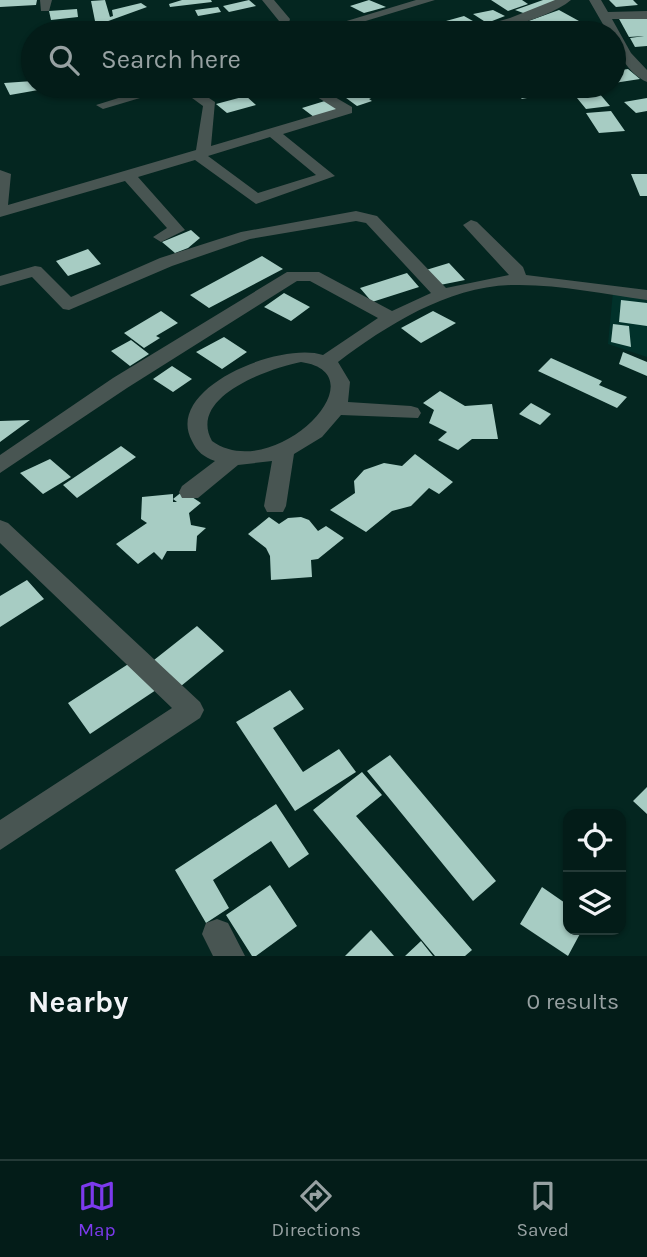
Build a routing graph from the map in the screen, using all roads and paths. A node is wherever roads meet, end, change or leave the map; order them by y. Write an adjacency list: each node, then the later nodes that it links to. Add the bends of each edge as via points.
1 (268, 0): 7 (street)
2 (429, 0): 8 (street)
3 (565, 0): 9 (street)
4 (595, 0): 6 (street)
5 (647, 15): 6 (street)
6 (606, 16): 10 (street)
7 (285, 21)
8 (355, 21)
9 (514, 21)
10 (609, 21)
11 (626, 55): 12 (street)
12 (645, 73)
13 (128, 98): 16 (street)
14 (200, 98): 18 (street, via 210,105)
15 (327, 98): 17 (street, via 347,110)
16 (103, 105)
17 (273, 133): 18 (street); 18 (street, via 327,176 256,200)
18 (200, 154): 20 (street)
19 (3, 174): 21 (street)
20 (128, 175): 21 (street); 23 (street, via 177,230)
21 (1, 212)
22 (471, 225): 24 (street, via 517,271)
23 (161, 237)
24 (518, 280): 26 (street); 27 (street)
25 (0, 281): 26 (street, via 36,271 69,305 166,262 247,235 356,216 371,219)
26 (443, 295): 28 (street)
27 (647, 295)
28 (390, 317): 29 (street); 34 (street, via 313,276 293,275 120,383)
29 (327, 361): 30 (street, via 341,384); 33 (street, via 301,356 261,364 219,390 200,414 196,429 207,449)
30 (335, 408): 31 (street); 32 (street, via 316,429)
31 (411, 412)
32 (284, 450): 33 (street); 36 (street)
33 (232, 459): 35 (street)
34 (0, 465)
35 (190, 492)
36 (275, 506)
37 (0, 529): 38 (street, via 191,710)
38 (0, 836)

